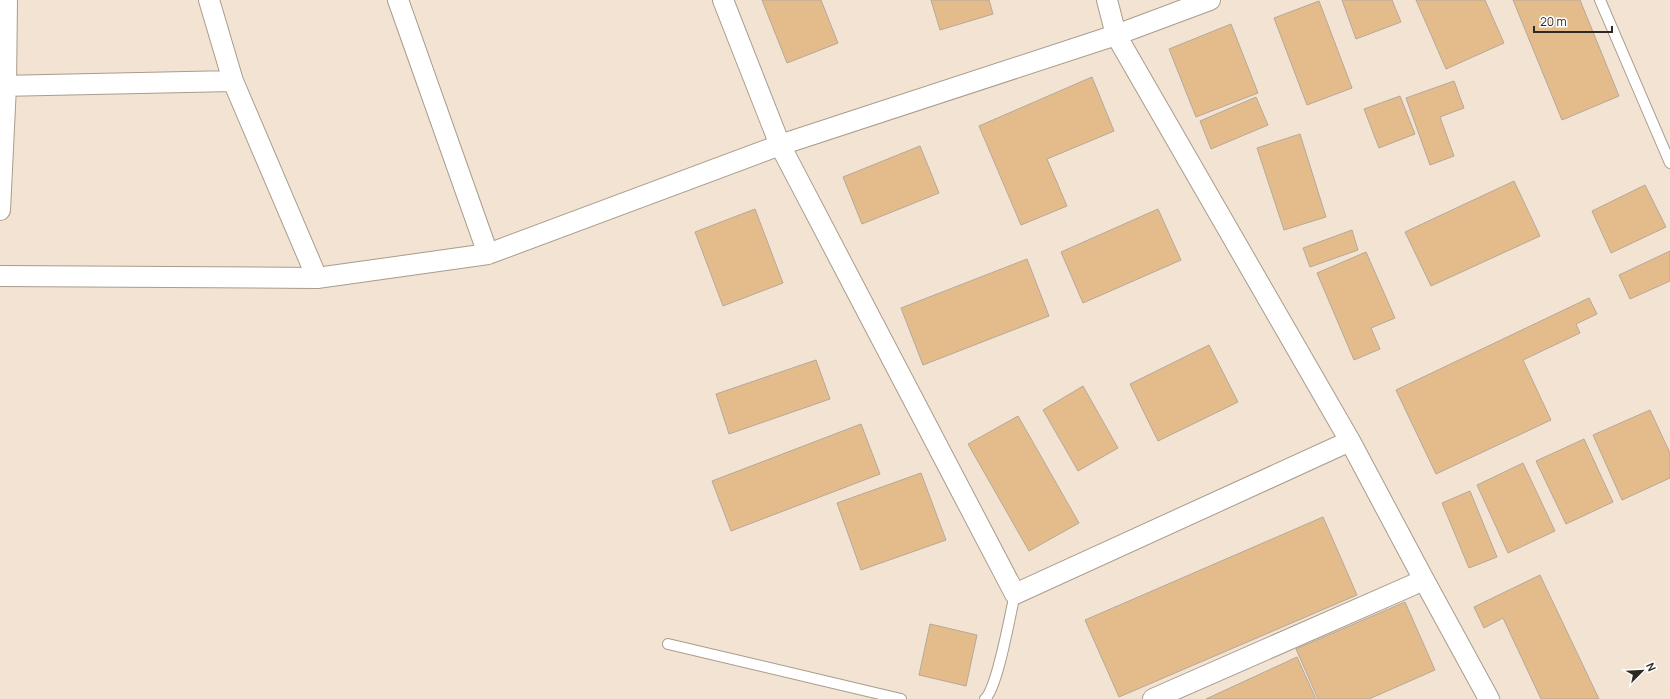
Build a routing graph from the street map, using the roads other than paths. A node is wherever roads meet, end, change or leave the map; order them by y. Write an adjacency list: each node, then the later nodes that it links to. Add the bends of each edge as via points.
1 (7, 0): 10 (street)
2 (208, 0): 9 (street)
3 (398, 0): 14 (street)
4 (723, 0): 11 (street)
5 (1108, 0): 8 (street)
6 (1210, 0): 8 (street)
7 (1600, 0): 12 (lane)
8 (1116, 35): 11 (street); 17 (street)
9 (233, 82): 10 (street); 16 (street)
10 (3, 86): 13 (street)
11 (780, 145): 14 (street); 19 (street)
12 (1670, 163)
13 (0, 210)
14 (488, 254): 16 (street)
15 (0, 276): 16 (street)
16 (317, 278)
17 (1350, 441): 18 (street); 19 (street)
18 (1424, 580): 23 (street); 24 (street)
19 (1015, 594): 22 (lane, via 996,678)
20 (668, 644): 21 (lane)
21 (901, 699)
22 (985, 699)
23 (1153, 699)
24 (1489, 699)

